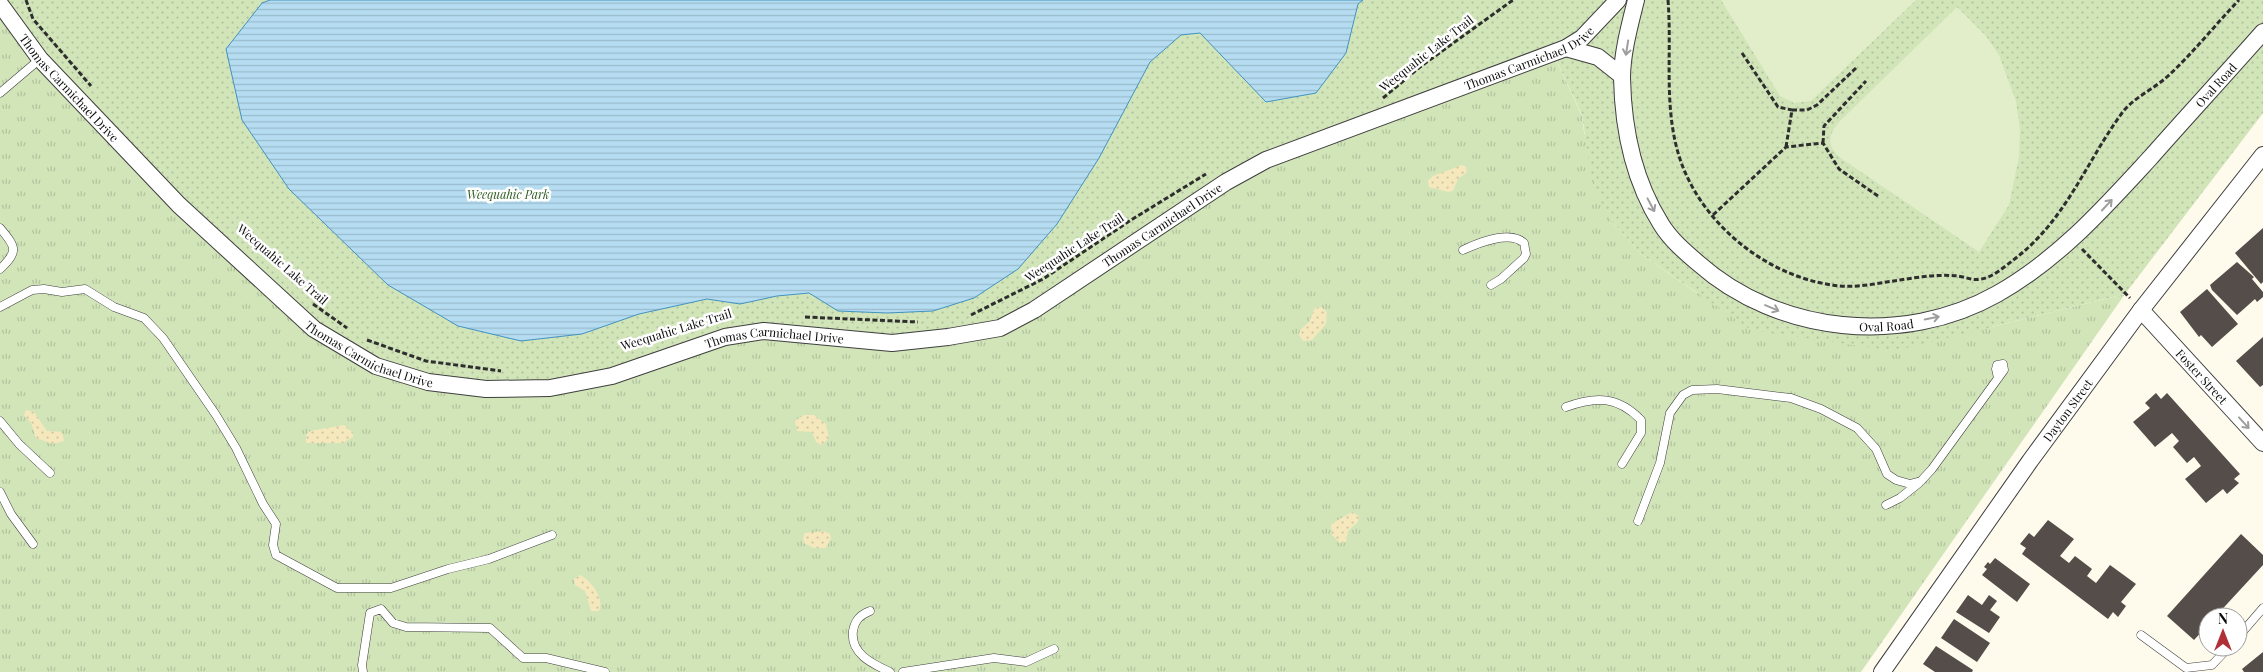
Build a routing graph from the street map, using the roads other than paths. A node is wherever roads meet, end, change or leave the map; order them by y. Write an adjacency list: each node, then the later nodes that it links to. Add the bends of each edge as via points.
1 (1618, 0): 5 (street, Thomas Carmichael Drive, via 1582,38)
2 (1636, 0): 7 (street, Oval Road, one-way to 7)
3 (0, 4): 6 (street, Thomas Carmichael Drive)
4 (2263, 32): 7 (street, Oval Road, one-way to 4, via 1629,141 1636,170 1661,225 1680,247 1727,286 1772,309 1799,319 1862,327 1940,317 1969,308 1990,298 2074,240)
5 (1566, 48): 6 (street, Thomas Carmichael Drive, via 1266,160 1226,182 1034,310 1000,328 892,343 764,331 725,337 612,376 550,388 504,389 428,382 385,368 314,329 178,205); 7 (street, via 1598,57)
6 (40, 59): 8 (lane)
7 (1622, 76)
8 (0, 93)
9 (2263, 155): 15 (street, Dayton Street)
10 (0, 228): 12 (lane, via 14,248 11,258)
11 (1463, 250): 13 (lane, via 1480,242 1514,237 1524,243 1524,258)
12 (0, 268)
13 (1491, 285)
14 (0, 307): 26 (lane, via 37,289 62,292 85,289 144,318 177,357 236,448 250,480 276,524 273,545 276,555 334,587 391,588 489,559)
15 (2141, 310): 19 (street, Foster Street, one-way to 19); 39 (street, Dayton Street)
16 (1998, 378): 22 (lane)
17 (1566, 407): 20 (lane, via 1594,399 1608,400 1632,411 1641,420 1641,433)
18 (0, 421): 21 (lane)
19 (2263, 443)
20 (1622, 464)
21 (50, 473)
22 (1920, 481): 24 (lane); 25 (lane, via 1910,484 1887,474 1868,438 1857,428 1821,409 1776,395 1692,390 1683,395 1670,413 1660,463)
23 (0, 492): 27 (lane, via 10,514)
24 (1886, 505)
25 (1638, 521)
26 (552, 535)
27 (32, 544)
28 (2263, 608): 30 (lane)
29 (870, 611): 36 (lane, via 858,618 852,640 868,661)
30 (2248, 625)
31 (2140, 635): 33 (lane, via 2186,668 2212,665)
32 (1054, 649): 38 (lane, via 1026,662 994,658)
33 (2220, 657)
34 (363, 672): 35 (lane, via 370,613 380,609 393,623 406,627 490,628 522,658 546,658)
35 (605, 672)
36 (889, 672): 37 (lane)
37 (898, 672)
38 (903, 672)
39 (1882, 672)

